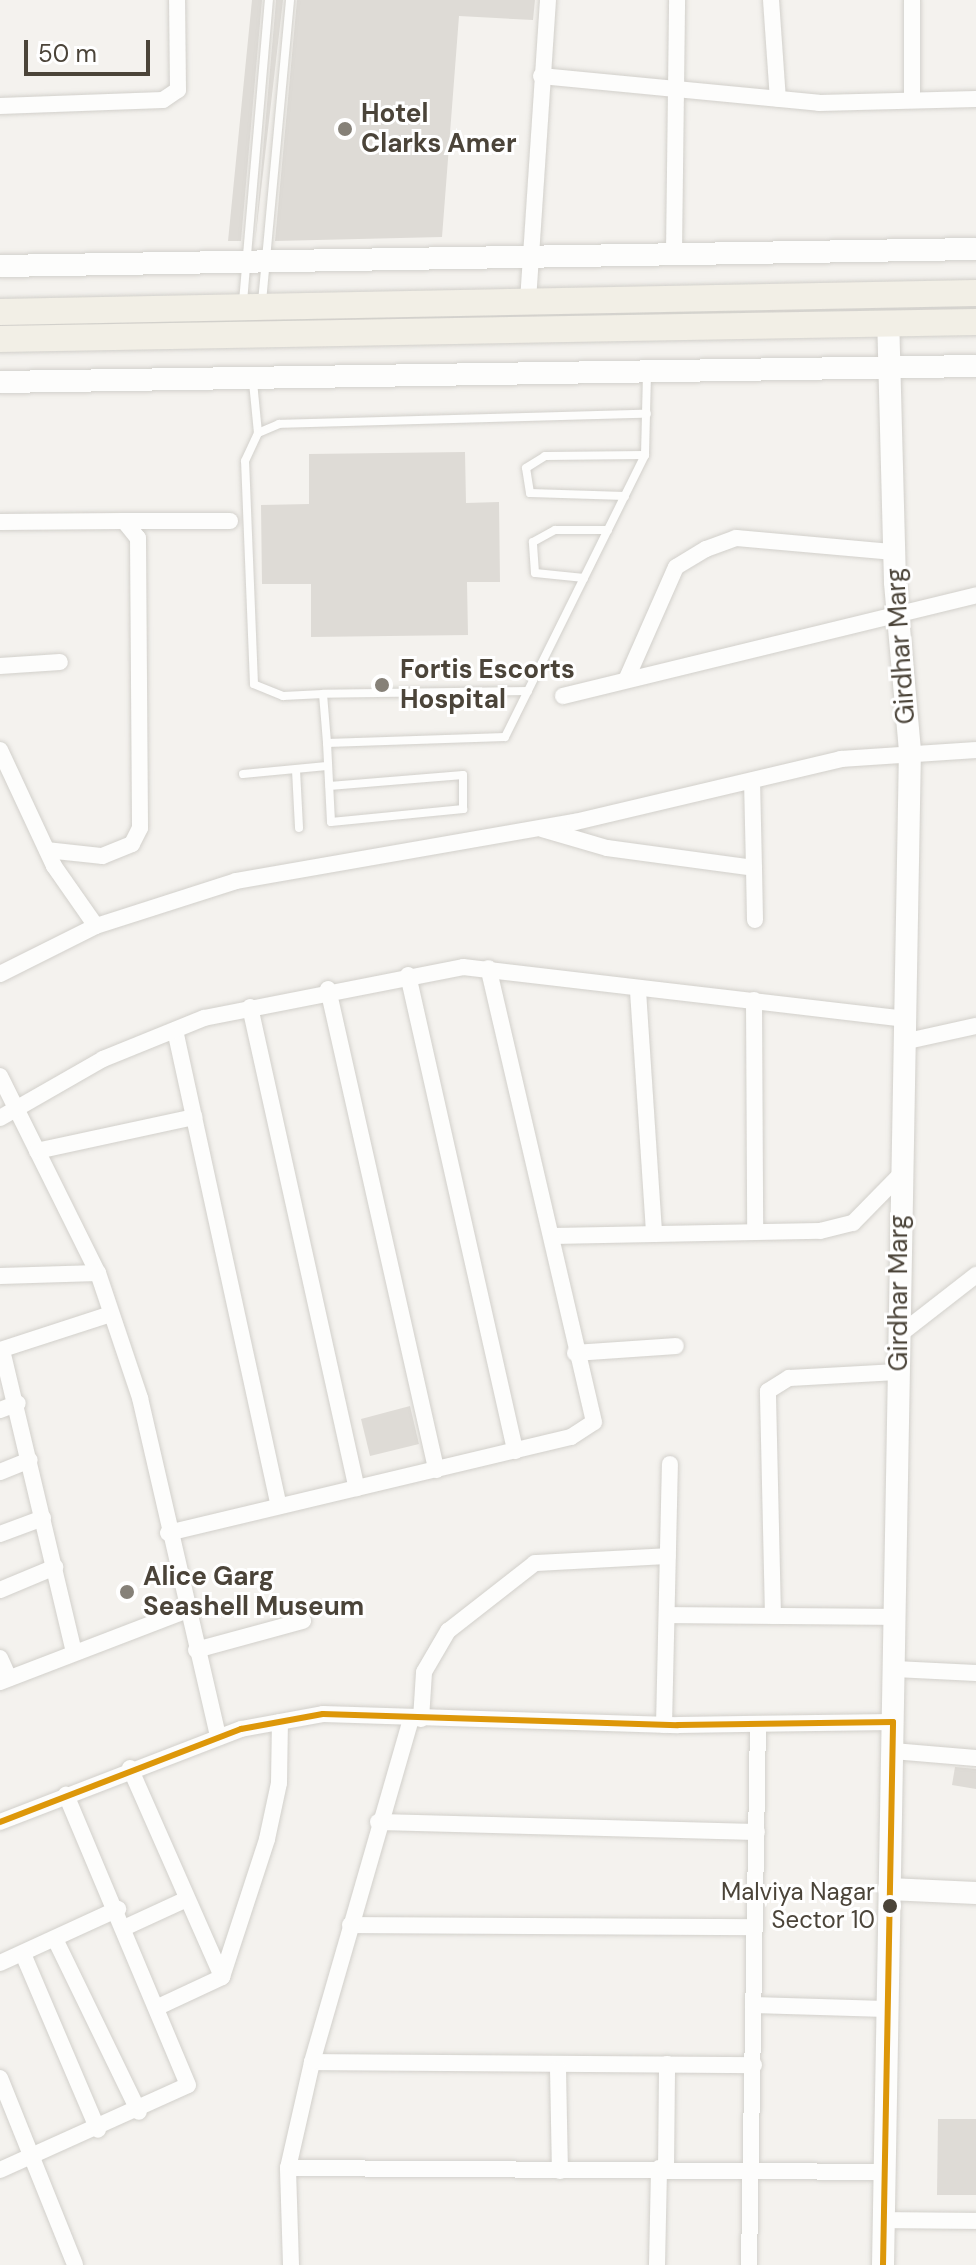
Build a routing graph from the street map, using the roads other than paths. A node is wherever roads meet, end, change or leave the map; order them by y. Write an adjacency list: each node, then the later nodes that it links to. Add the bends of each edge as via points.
1 (177, 0): 13 (street, via 178,90 163,100)
2 (269, 0): 17 (lane)
3 (290, 0): 17 (lane)
4 (548, 0): 8 (street)
5 (677, 0): 9 (street)
6 (771, 0): 10 (street)
7 (912, 0): 12 (street)
8 (541, 76): 9 (street); 16 (street)
9 (673, 93): 10 (street); 15 (street)
10 (778, 99): 12 (street)
11 (976, 99): 12 (street)
12 (912, 100)
13 (0, 106)
14 (976, 249): 15 (street)
15 (674, 253): 16 (street)
16 (531, 255): 17 (street); 20 (street)
17 (252, 260): 18 (street); 21 (lane); 21 (lane)
18 (0, 266)
19 (976, 293): 20 (main road)
20 (528, 301): 21 (main road)
21 (253, 306): 22 (main road)
22 (0, 312)
23 (888, 322): 24 (main road); 25 (main road); 26 (street, Girdhar Marg)
24 (976, 322)
25 (0, 339)
26 (889, 366): 27 (street); 28 (street); 39 (street, Girdhar Marg)
27 (976, 366)
28 (647, 370): 29 (street); 31 (lane)
29 (253, 373): 30 (street); 32 (lane)
30 (0, 382)
31 (647, 414): 32 (lane, via 279,424); 33 (lane)
32 (258, 433): 47 (lane, via 245,461 254,684 283,696)
33 (645, 455): 34 (lane); 34 (lane, via 545,456 526,468 530,493)
34 (625, 496): 38 (lane)
35 (124, 521): 36 (street); 37 (street); 60 (street, via 138,538 140,828 132,844 102,856)
36 (230, 521)
37 (0, 522)
38 (608, 530): 40 (lane); 40 (lane, via 555,530 533,542 535,573)
39 (894, 552): 42 (street, Girdhar Marg); 45 (street, via 736,538 706,549 676,567)
40 (584, 578): 46 (lane)
41 (976, 595): 42 (street)
42 (897, 610): 45 (street); 52 (street, Girdhar Marg)
43 (60, 662): 44 (street)
44 (0, 666)
45 (627, 678): 48 (street)
46 (528, 691): 47 (lane); 49 (lane, via 505,737)
47 (323, 694): 49 (lane)
48 (563, 696)
49 (327, 743): 53 (lane)
50 (0, 750): 60 (street)
51 (976, 750): 52 (street)
52 (910, 751): 56 (street); 71 (street, Girdhar Marg)
53 (327, 766): 54 (lane); 57 (lane)
54 (296, 770): 55 (lane); 59 (lane)
55 (243, 774)
56 (752, 781): 58 (street); 61 (street)
57 (329, 786): 57 (lane, via 331,822 463,809 463,775)
58 (538, 827): 61 (street, via 607,848); 63 (street, via 236,881)
59 (299, 828)
60 (47, 850): 63 (street)
61 (754, 868): 62 (street)
62 (755, 920)
63 (96, 926): 65 (street)
64 (488, 968): 66 (street); 68 (street); 83 (street)
65 (0, 974)
66 (408, 975): 67 (street); 95 (street)
67 (328, 989): 70 (street); 98 (street)
68 (638, 991): 69 (street); 82 (street)
69 (754, 1000): 71 (street); 81 (street)
70 (250, 1007): 73 (street); 100 (street)
71 (904, 1019): 74 (street, Girdhar Marg)
72 (976, 1026): 74 (street)
73 (175, 1030): 76 (street, via 103,1059); 77 (street)
74 (903, 1042): 80 (street, Girdhar Marg)
75 (0, 1076): 76 (street)
76 (17, 1111): 78 (street); 79 (street)
77 (194, 1117): 79 (street); 101 (street)
78 (0, 1118)
79 (37, 1151): 84 (street)
80 (899, 1183): 81 (street, via 853,1223 820,1231); 88 (street, Girdhar Marg)
81 (755, 1229): 82 (street)
82 (654, 1232): 83 (street)
83 (553, 1236): 91 (street)
84 (98, 1273): 86 (street); 87 (street)
85 (976, 1275): 88 (street)
86 (0, 1276)
87 (111, 1314): 90 (street); 103 (street, via 140,1398)
88 (899, 1325): 92 (street, Girdhar Marg)
89 (676, 1346): 91 (street)
90 (1, 1350): 93 (street)
91 (575, 1353): 95 (street, via 594,1422 571,1437)
92 (898, 1372): 110 (street, via 789,1378 768,1391); 111 (street, Girdhar Marg)
93 (18, 1403): 94 (street); 96 (street)
94 (0, 1410)
95 (515, 1451): 98 (street)
96 (30, 1460): 99 (street); 102 (street)
97 (670, 1464): 105 (street)
98 (436, 1470): 100 (street)
99 (0, 1472)
100 (357, 1488): 101 (street)
101 (279, 1506): 103 (street)
102 (43, 1518): 104 (street); 106 (street)
103 (168, 1533): 108 (street)
104 (0, 1534)
105 (668, 1556): 109 (street); 119 (street, via 535,1563 448,1631 424,1672)
106 (55, 1567): 107 (street); 114 (street)
107 (0, 1590)
108 (185, 1611): 113 (street); 114 (street)
109 (667, 1615): 110 (street); 123 (street)
110 (773, 1616): 111 (street)
111 (896, 1617): 116 (street, Girdhar Marg)
112 (303, 1621): 113 (street)
113 (196, 1650): 124 (street)
114 (74, 1652): 118 (street)
115 (0, 1658): 118 (street)
116 (895, 1669): 117 (street); 121 (street, Girdhar Marg)
117 (976, 1673)
118 (5, 1680)
119 (416, 1718): 120 (street, via 323,1714); 123 (street); 130 (street)
120 (280, 1722): 124 (street); 142 (street, via 270,1825)
121 (893, 1722): 122 (street); 125 (street, Girdhar Marg)
122 (758, 1724): 123 (street); 131 (street)
123 (664, 1725)
124 (218, 1737): 127 (street)
125 (893, 1751): 126 (street); 132 (street, Girdhar Marg)
126 (976, 1758)
127 (130, 1768): 128 (street); 134 (street)
128 (66, 1795): 129 (street); 135 (street)
129 (1, 1818)
130 (378, 1822): 131 (street); 136 (street)
131 (757, 1832): 138 (street)
132 (889, 1889): 133 (street); 145 (street, Girdhar Marg)
133 (976, 1893)
134 (187, 1899): 137 (street); 142 (street)
135 (118, 1909): 137 (street); 139 (street)
136 (350, 1925): 138 (street); 146 (street)
137 (126, 1927): 144 (street)
138 (755, 1927): 143 (street)
139 (55, 1939): 140 (street); 151 (street)
140 (23, 1954): 141 (street); 152 (street)
141 (0, 1963)
142 (222, 1977): 144 (street)
143 (753, 2005): 145 (street); 148 (street)
144 (158, 2007): 151 (street, via 188,2085)
145 (886, 2009): 159 (street, Girdhar Marg)
146 (312, 2062): 149 (street); 155 (street)
147 (667, 2064): 148 (street); 149 (street); 156 (street)
148 (754, 2065): 154 (street)
149 (558, 2069): 158 (street)
150 (0, 2078): 153 (street)
151 (139, 2112): 152 (street)
152 (98, 2130): 153 (street)
153 (32, 2158): 157 (street); 162 (street)
154 (752, 2166): 156 (street); 159 (street); 165 (street)
155 (288, 2168): 158 (street); 163 (street)
156 (662, 2168): 158 (street); 164 (street)
157 (0, 2170)
158 (560, 2171)
159 (884, 2172): 160 (street, Girdhar Marg)
160 (883, 2220): 161 (street); 166 (street, Girdhar Marg)
161 (976, 2221)
162 (75, 2265)
163 (291, 2265)
164 (657, 2265)
165 (749, 2265)
166 (883, 2265)

